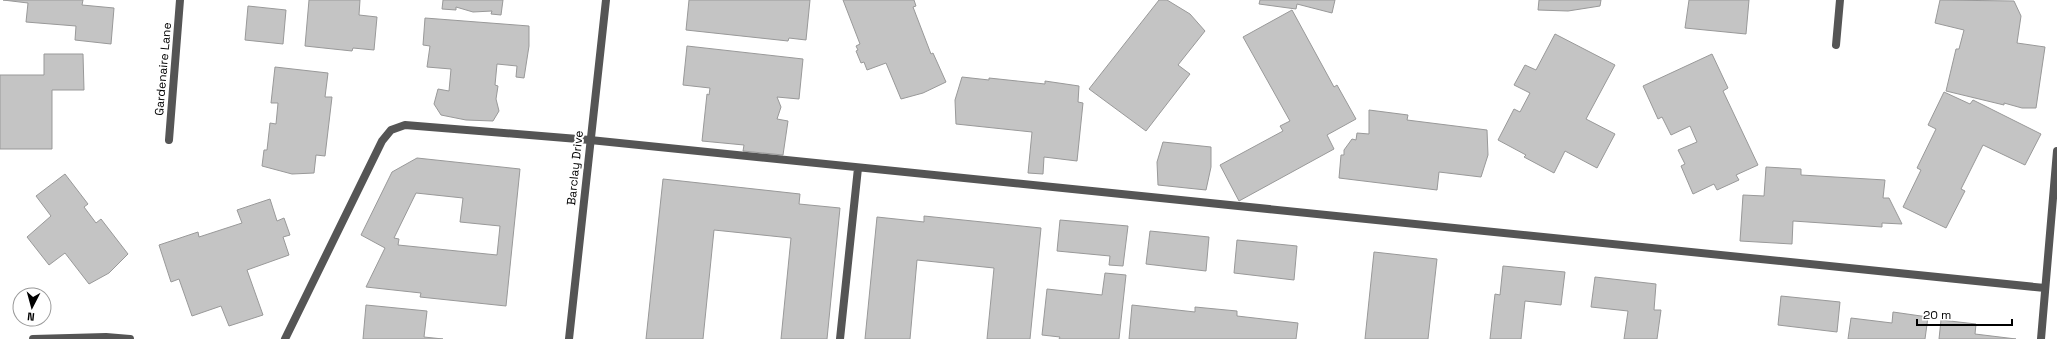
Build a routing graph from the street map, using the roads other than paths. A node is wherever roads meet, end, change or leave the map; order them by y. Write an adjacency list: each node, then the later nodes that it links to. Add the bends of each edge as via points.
1 (180, 0): 5 (street, Gardenaire Lane)
2 (606, 0): 6 (street, Barclay Drive)
3 (1840, 0): 4 (street)
4 (1836, 45)
5 (169, 140)
6 (590, 140): 8 (street); 12 (street, via 405,125 391,130 382,141); 13 (street, Barclay Drive)
7 (2057, 151): 9 (street)
8 (858, 168): 9 (street); 14 (street)
9 (2045, 288): 15 (street)
10 (33, 339): 11 (street)
11 (130, 339)
12 (285, 339)
13 (569, 339)
14 (840, 339)
15 (2041, 339)

